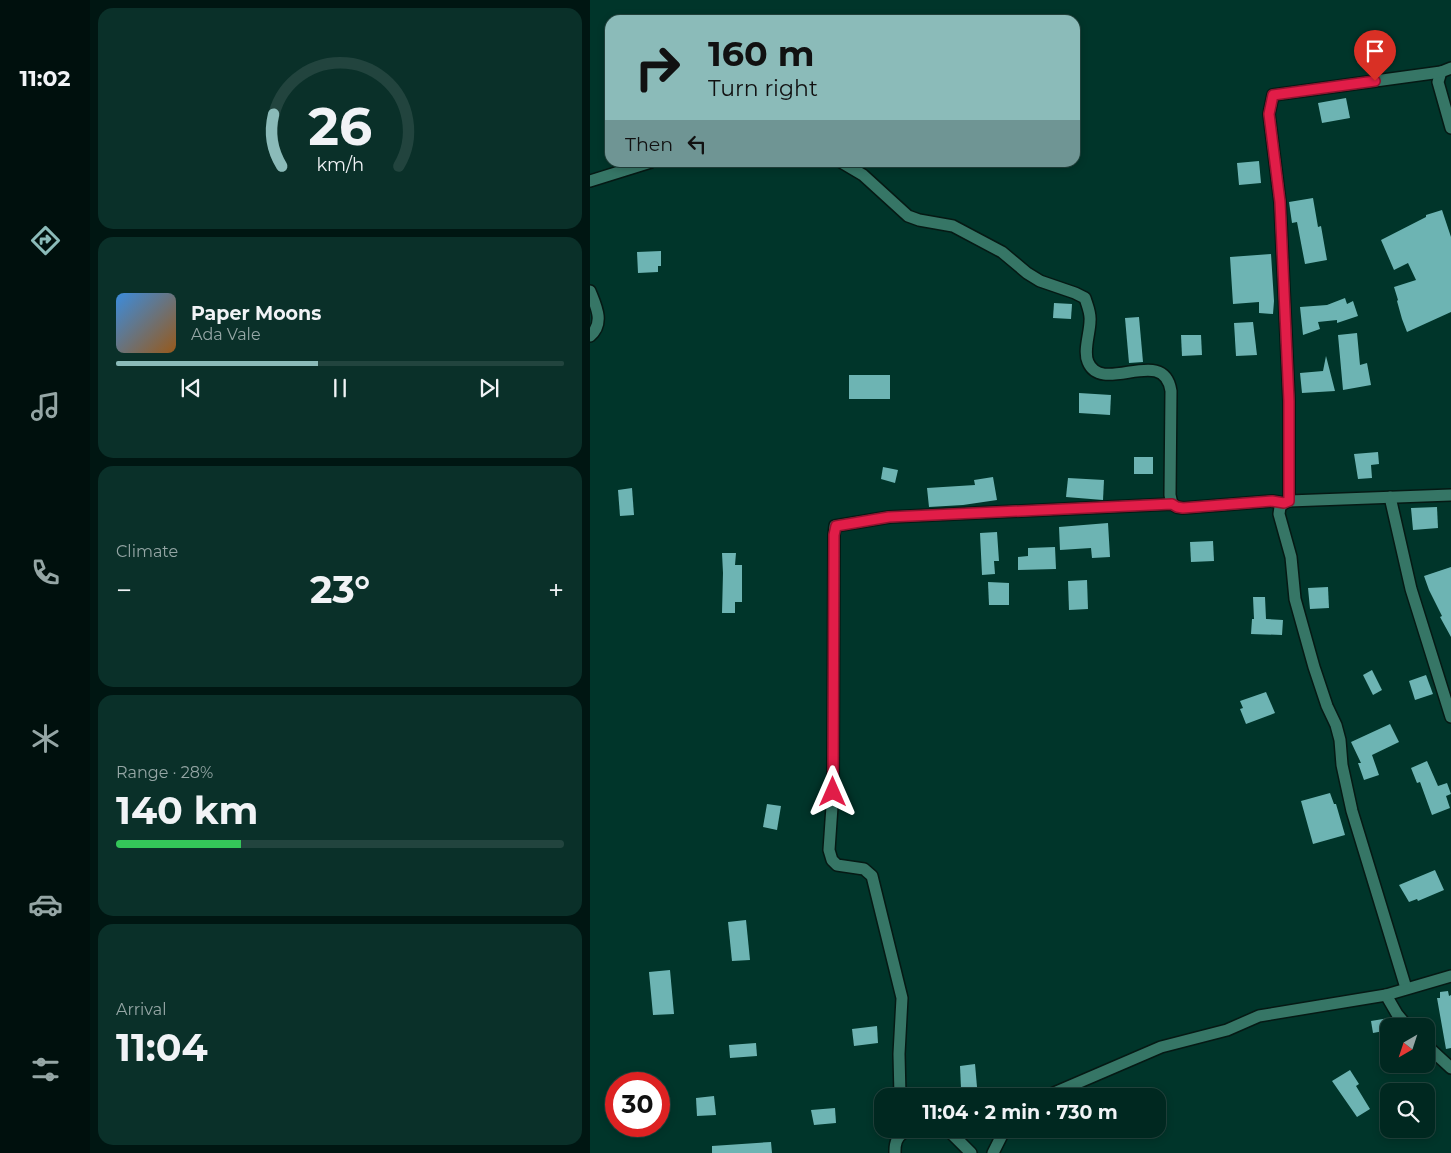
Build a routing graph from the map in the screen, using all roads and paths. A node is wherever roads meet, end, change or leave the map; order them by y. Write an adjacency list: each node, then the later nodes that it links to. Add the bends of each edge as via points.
1 (1446, 70): 2 (street, via 1438,82); 10 (street, via 1273,95 1269,114 1280,202 1289,401)
2 (1451, 128)
3 (635, 167): 5 (street)
4 (849, 167): 11 (street, via 863,175 908,216 954,226 1002,252 1040,281 1085,298 1091,318 1087,362 1092,369 1110,374 1150,370 1166,377 1171,391)
5 (590, 181)
6 (590, 290): 7 (street, via 599,322)
7 (590, 336)
8 (1451, 495): 9 (street)
9 (1390, 497): 10 (street); 12 (street, via 1411,589)
10 (1286, 502): 11 (street, via 1183,508); 14 (street, via 1280,507 1279,514 1290,557 1295,599 1314,667 1336,725 1352,811)
11 (1172, 504): 19 (street, via 889,517 836,526 833,792 829,850 837,865 864,869 872,876 902,998 898,1054)
12 (1451, 717)
13 (1451, 976): 14 (street)
14 (1406, 988): 15 (street)
15 (1386, 994): 16 (street); 20 (street, via 1259,1016 1228,1030 1161,1047)
16 (1400, 1018)
17 (1435, 1053): 18 (street)
18 (1451, 1068)
19 (900, 1088)
20 (1066, 1088)
21 (898, 1138): 24 (street)
22 (956, 1138): 25 (street)
23 (1001, 1138): 26 (street)
24 (895, 1153)
25 (971, 1153)
26 (993, 1153)

